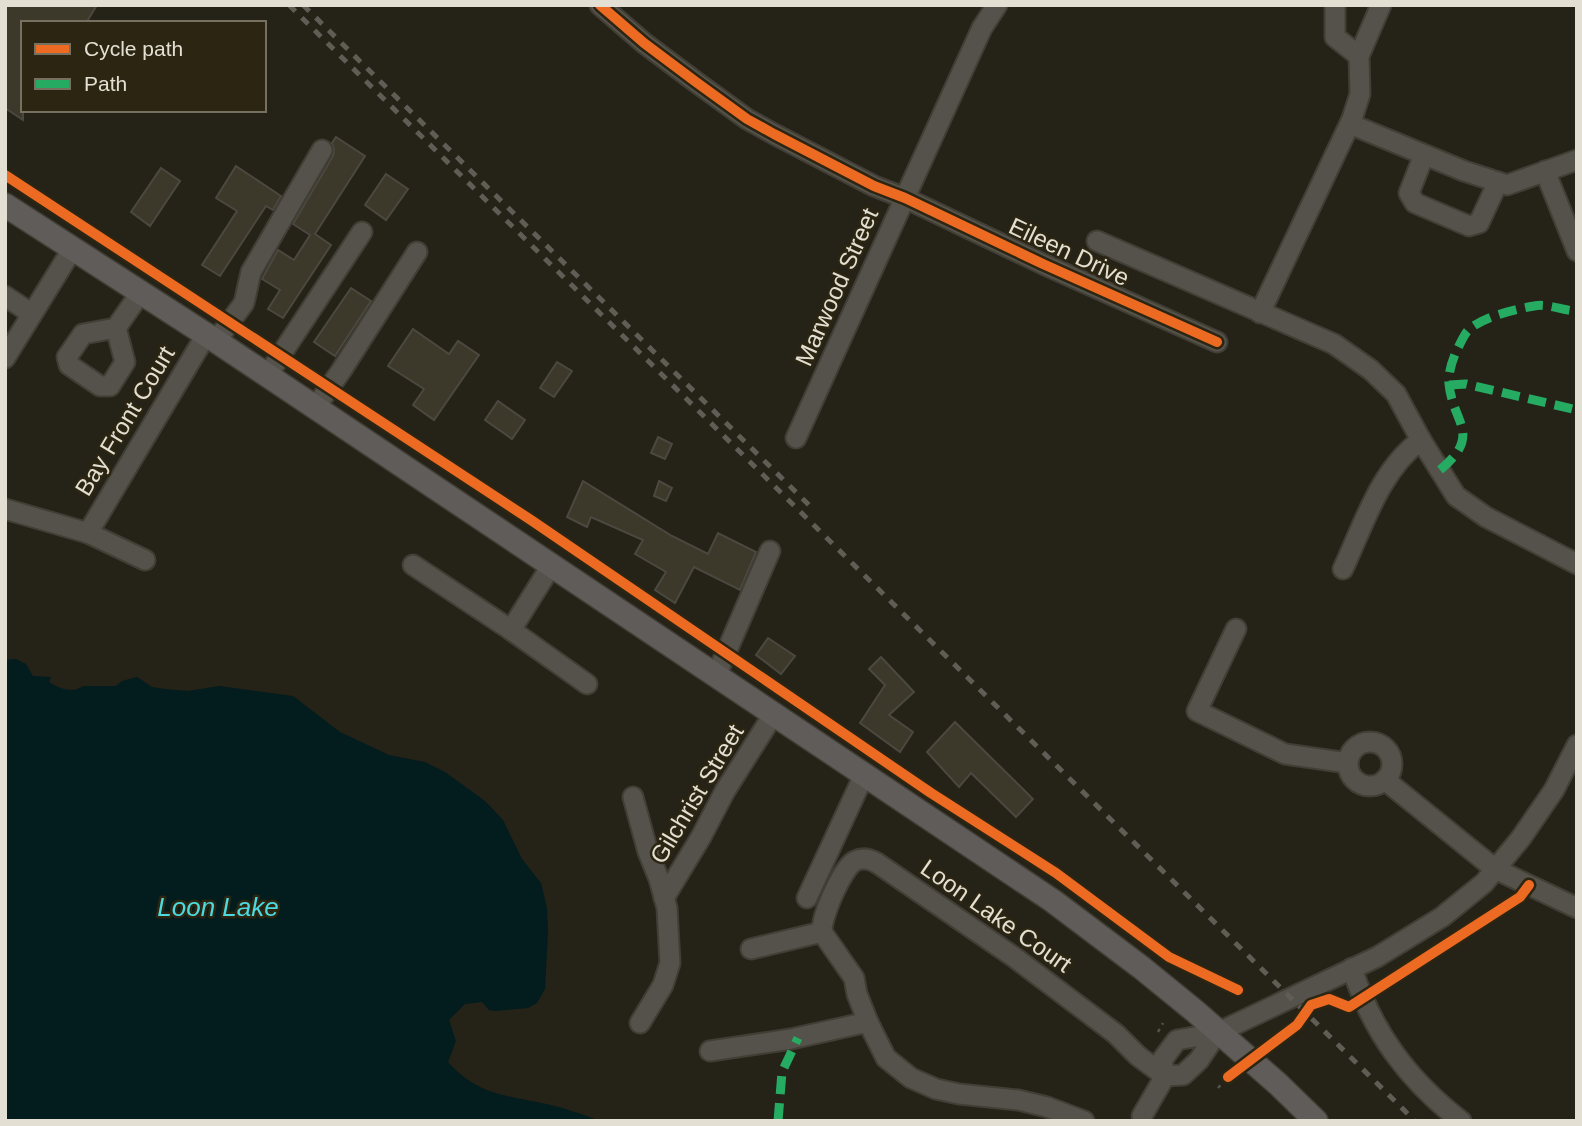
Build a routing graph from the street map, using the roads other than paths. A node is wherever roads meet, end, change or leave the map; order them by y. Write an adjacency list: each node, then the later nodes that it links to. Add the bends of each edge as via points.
1 (600, 5): 12 (street, Eileen Drive, via 747,118)
2 (997, 5): 12 (street, Marwood Street, via 982,28)
3 (1335, 5): 5 (street, via 1335,37)
4 (1381, 5): 5 (street)
5 (1359, 56): 6 (street, via 1360,94)
6 (1350, 124): 8 (street); 21 (street)
7 (322, 150): 24 (street, Bay Front Court, via 251,272 244,303)
8 (1424, 155): 11 (street); 11 (street, via 1409,193 1415,203 1469,226 1479,223)
9 (1577, 160): 10 (street)
10 (1545, 171): 11 (street, via 1507,185); 17 (street)
11 (1497, 182)
12 (905, 198): 25 (street, Eileen Drive); 29 (street, Marwood Street)
13 (5, 205): 16 (main road)
14 (362, 232): 27 (street)
15 (1097, 241): 21 (street)
16 (73, 248): 19 (main road); 22 (street)
17 (1577, 251)
18 (417, 252): 28 (street)
19 (141, 292): 23 (street); 24 (main road)
20 (5, 296): 22 (street)
21 (1260, 313): 30 (street, via 1334,344 1371,370 1396,394)
22 (32, 314): 26 (street)
23 (116, 328)
24 (211, 338): 27 (main road); 32 (street, Bay Front Court)
25 (1217, 342)
26 (5, 358)
27 (267, 376): 28 (main road)
28 (315, 408): 37 (main road)
29 (796, 438)
30 (1421, 440): 35 (street, via 1456,496 1486,517); 38 (street, via 1388,474)
31 (5, 509): 32 (street, Bay Front Court)
32 (88, 533): 34 (street, Bay Front Court)
33 (770, 551): 41 (street)
34 (145, 560)
35 (1577, 563)
36 (413, 565): 40 (street)
37 (551, 566): 40 (street); 41 (main road)
38 (1343, 569)
39 (1236, 629): 45 (street, via 1196,711 1285,754)
40 (511, 630): 42 (street)
41 (716, 676): 43 (main road)
42 (587, 684)
43 (773, 715): 46 (main road); 50 (street, Gilchrist Street)
44 (1577, 745): 49 (street, via 1554,790)
45 (1348, 763): 47 (street, via 1352,777 1364,786); 47 (street, via 1359,745 1379,745 1391,761)
46 (864, 775): 51 (street); 58 (main road, via 1053,901 1142,968)
47 (1385, 780): 49 (street)
48 (633, 797): 50 (street)
49 (1495, 869): 52 (street); 55 (street, via 1484,883 1423,930)
50 (664, 898): 57 (street, via 670,963 663,985)
51 (807, 898)
52 (1577, 908)
53 (822, 932): 54 (street); 56 (street, via 854,978); 60 (street, Loon Lake Court, via 828,906 846,870 852,862 869,859 1014,957)
54 (751, 949)
55 (1352, 968): 58 (street); 64 (street, via 1361,996 1392,1053)
56 (868, 1022): 59 (street); 62 (street, via 886,1058 923,1084 959,1094 1018,1100)
57 (640, 1023)
58 (1217, 1033): 60 (street, via 1183,1076); 60 (street, via 1177,1040 1162,1060); 63 (main road)
59 (710, 1051)
60 (1165, 1076): 61 (street)
61 (1141, 1119)
62 (1084, 1121)
63 (1316, 1121)
64 (1461, 1121)

